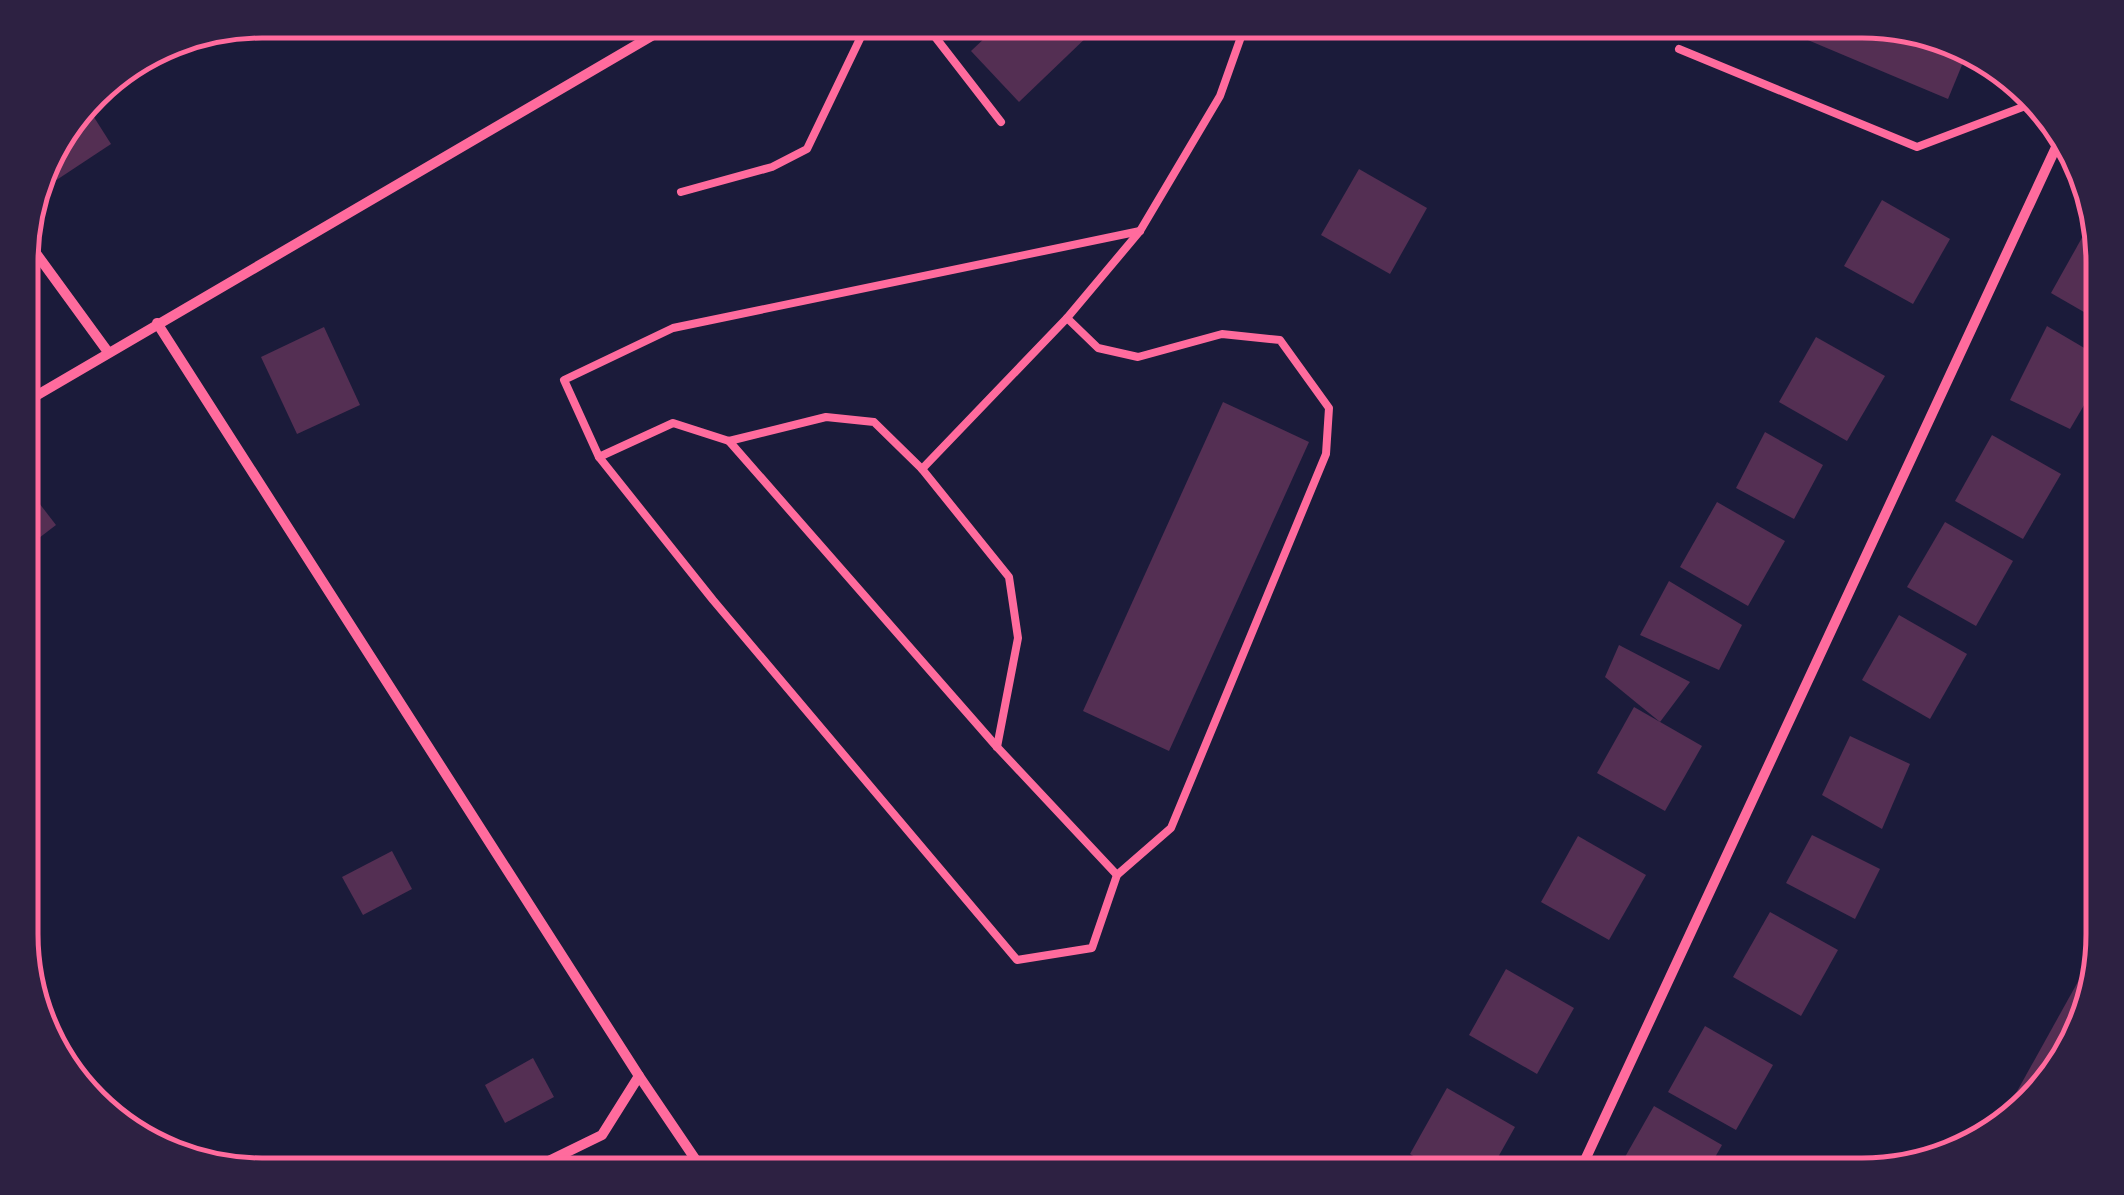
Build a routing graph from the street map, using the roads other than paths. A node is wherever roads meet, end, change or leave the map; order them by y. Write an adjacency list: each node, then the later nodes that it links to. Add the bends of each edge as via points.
1 (648, 38): 13 (street)
2 (860, 38): 9 (lane, via 807,148 772,167)
3 (936, 38): 7 (lane)
4 (1241, 38): 10 (lane, via 1220,96)
5 (1680, 49): 6 (lane, via 1917,147)
6 (2024, 107)
7 (1000, 122)
8 (2055, 149): 22 (street)
9 (680, 192)
10 (1140, 231): 12 (lane); 17 (lane, via 672,328 564,380)
11 (38, 256): 14 (street)
12 (1068, 318): 18 (lane); 20 (lane, via 1098,348 1138,356 1222,334 1280,340 1329,408 1326,454 1171,828)
13 (157, 323): 14 (street); 21 (street)
14 (108, 352): 15 (street)
15 (38, 394)
16 (728, 440): 17 (lane, via 673,423); 18 (lane, via 826,417 874,422); 19 (lane)
17 (599, 457): 20 (lane, via 1018,960 1092,948)
18 (922, 470): 19 (lane, via 1009,577 1018,638)
19 (997, 747): 20 (lane)
20 (1117, 875)
21 (639, 1076): 23 (street, via 602,1135); 24 (street)
22 (1586, 1157)
23 (555, 1158)
24 (694, 1158)

